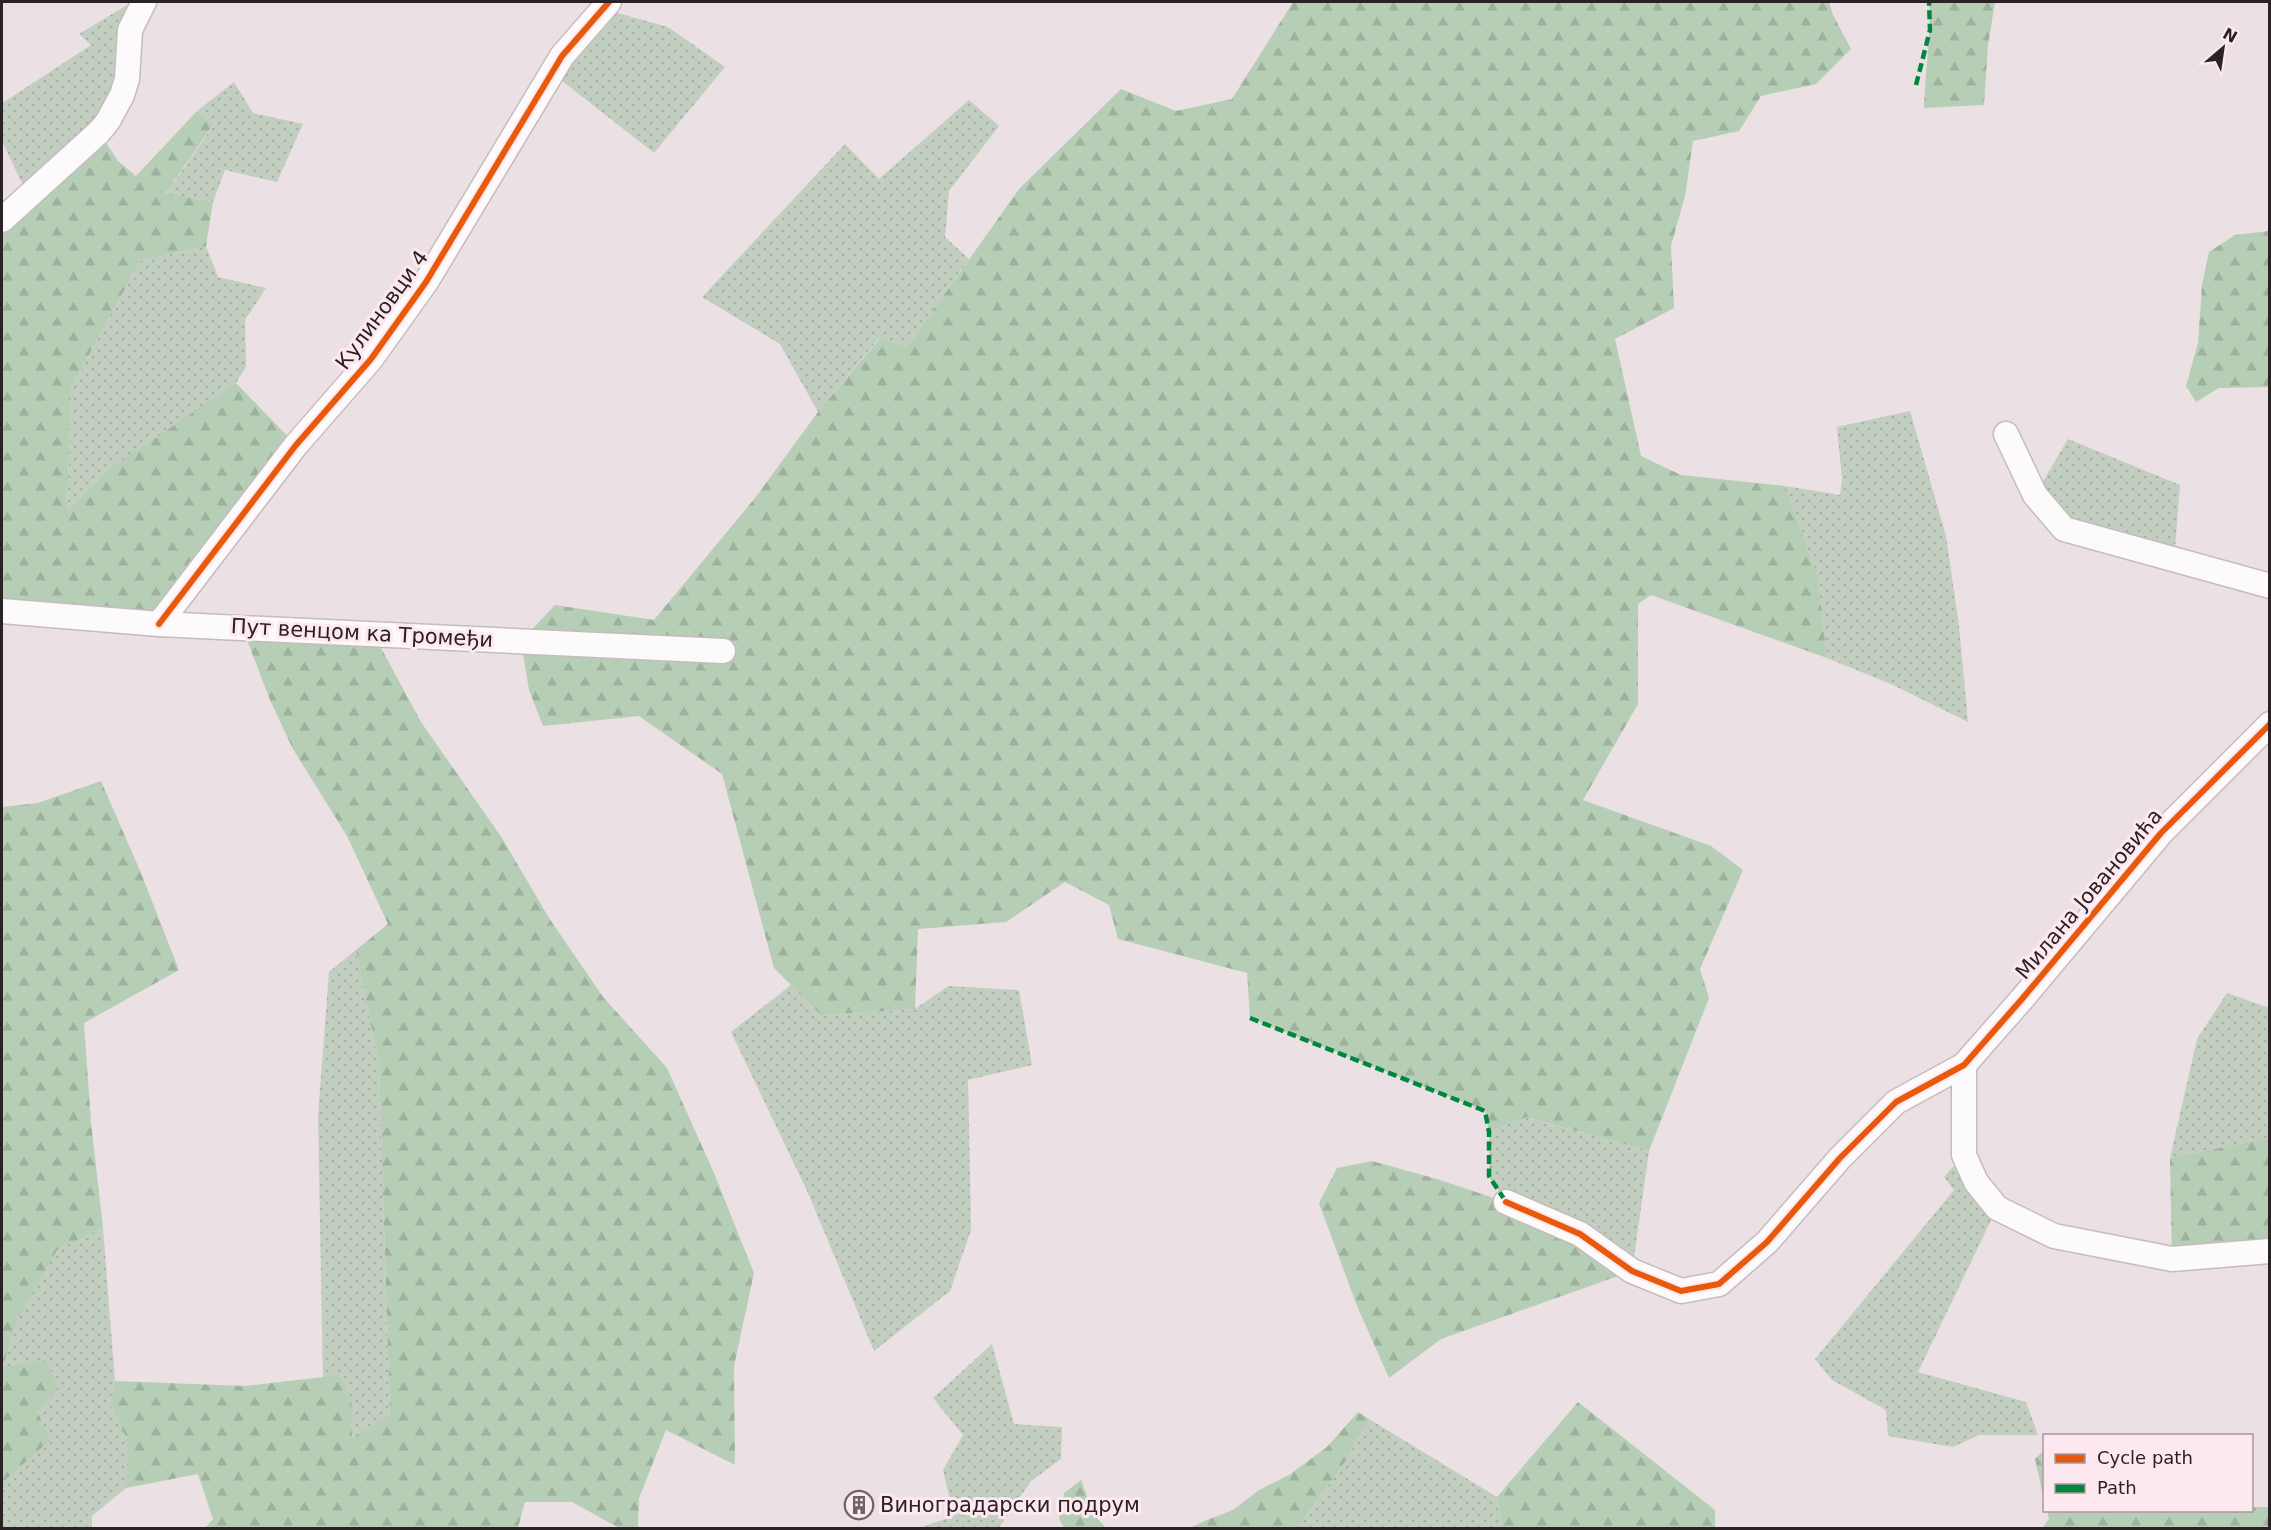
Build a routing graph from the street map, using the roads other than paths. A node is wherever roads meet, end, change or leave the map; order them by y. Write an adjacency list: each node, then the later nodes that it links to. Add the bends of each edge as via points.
1 (144, 2): 3 (street, via 130,30 127,79 108,121)
2 (609, 2): 7 (street, Кулиновци 4, via 562,56 426,282 371,359 296,445)
3 (2, 220)
4 (2006, 434): 5 (street, via 2035,495 2064,529)
5 (2270, 586)
6 (2, 611): 7 (street, Пут венцом ка Тромеђи)
7 (159, 624): 8 (street, Пут венцом ка Тромеђи)
8 (723, 651)
9 (2270, 724): 10 (street, Милана Јовановића, via 2161,832)
10 (1964, 1065): 11 (street, via 1896,1102 1840,1158 1767,1242 1719,1284 1682,1291 1632,1271 1580,1234); 12 (street, via 1964,1155 1976,1182 1997,1208 2054,1236 2172,1259)
11 (1506, 1202)
12 (2270, 1251)

